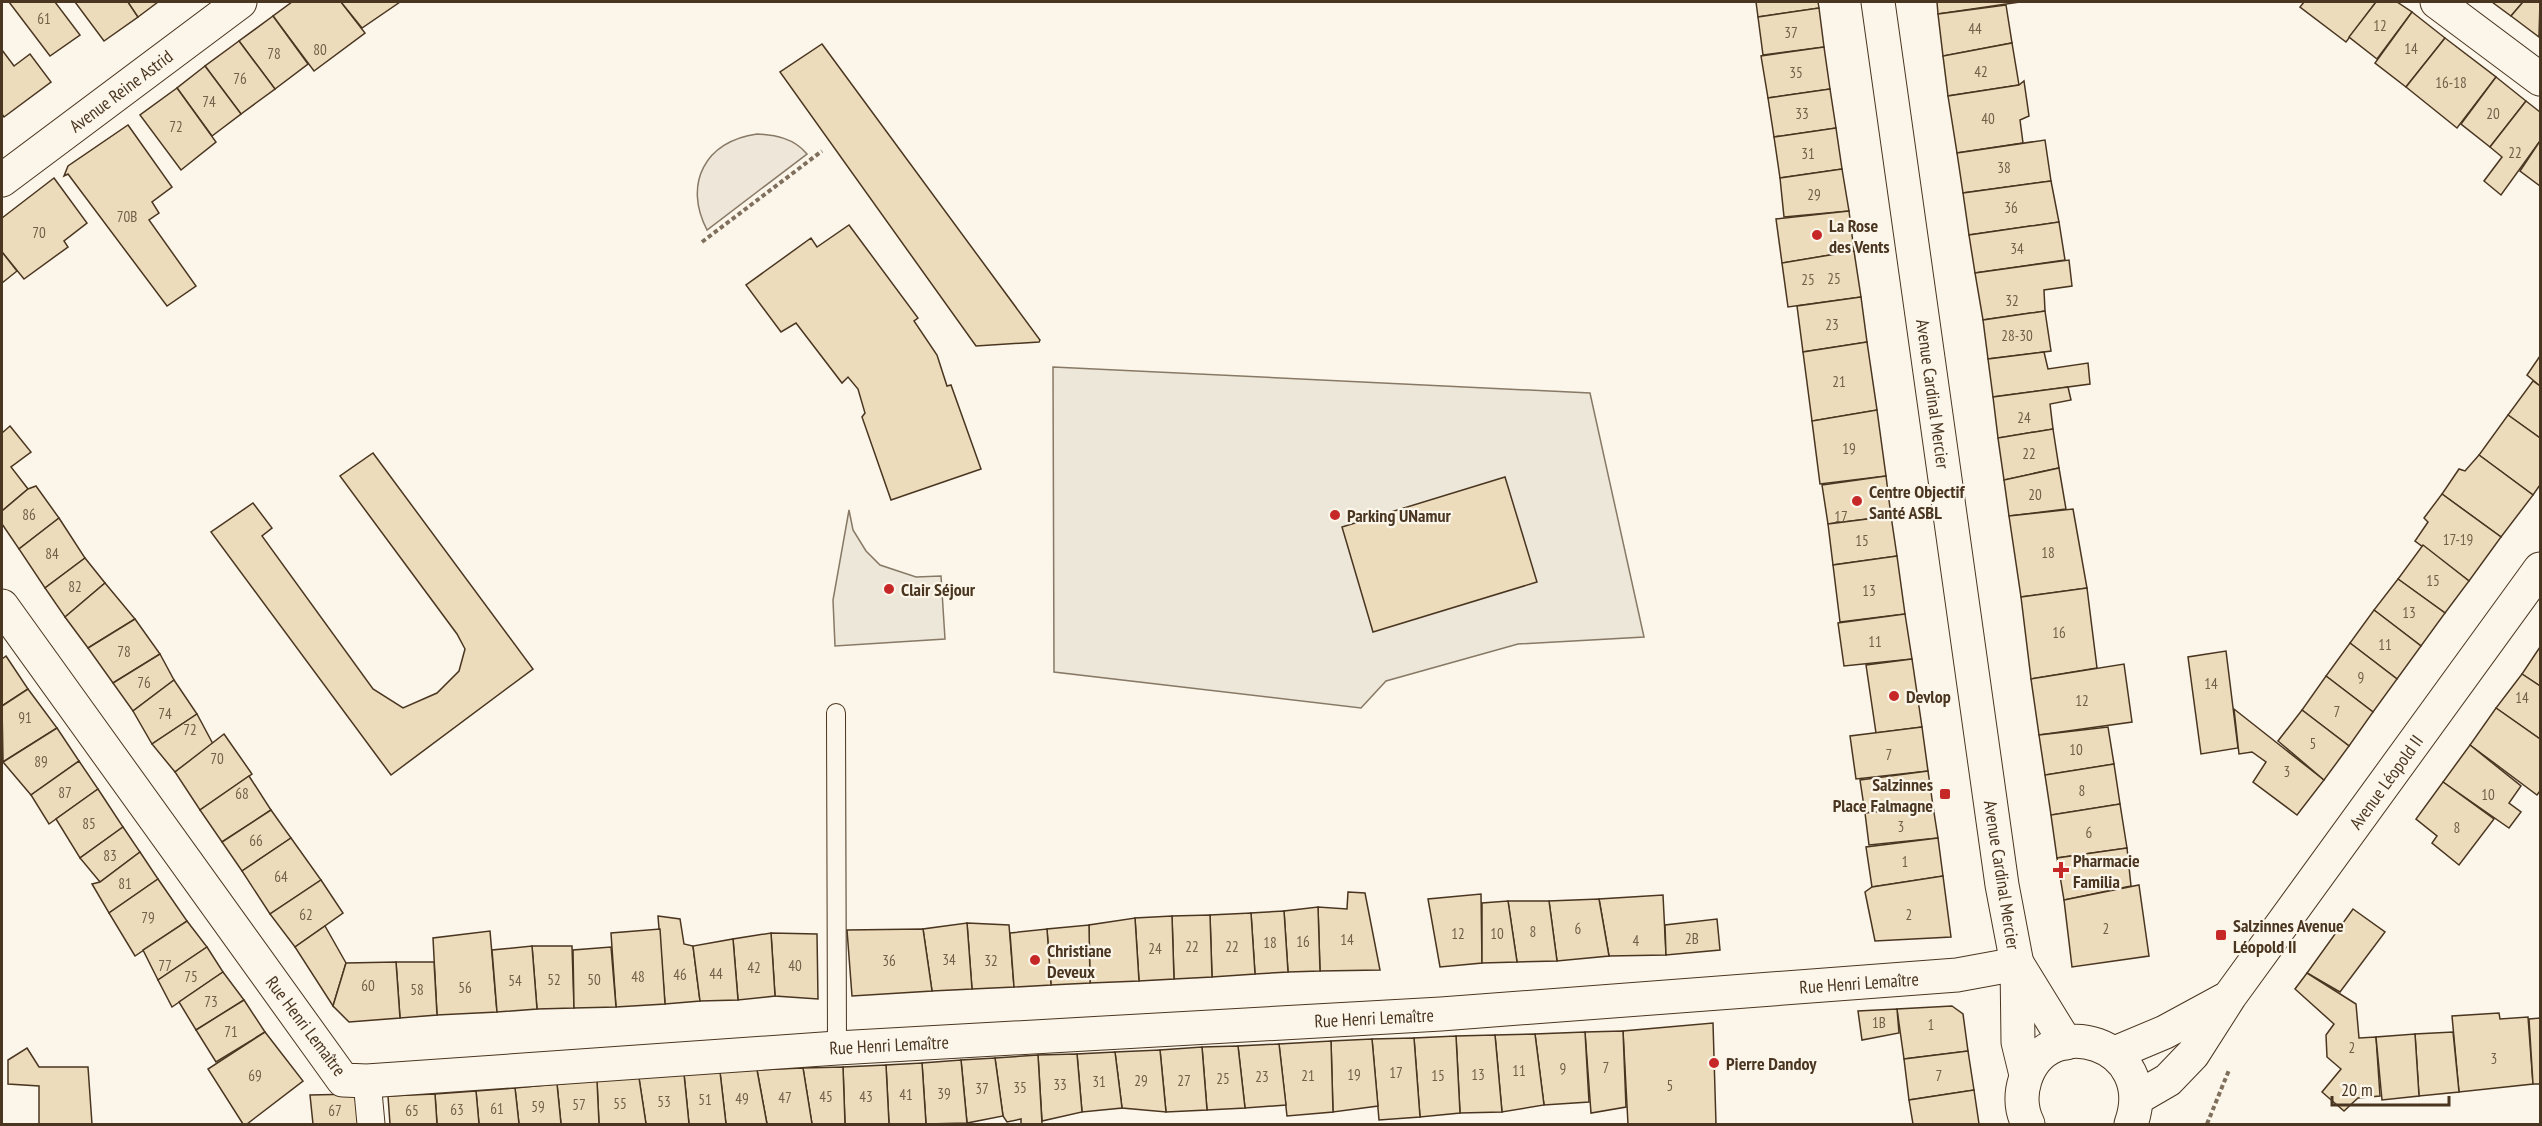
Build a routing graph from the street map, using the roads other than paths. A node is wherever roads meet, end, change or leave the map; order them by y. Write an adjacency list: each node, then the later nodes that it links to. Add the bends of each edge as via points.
1 (240, 2): 5 (main road, Avenue Reine Astrid)
2 (1878, 2): 9 (main road, Avenue Cardinal Mercier, via 2002,885)
3 (2437, 2): 4 (main road)
4 (2541, 79)
5 (2, 180)
6 (2541, 569): 10 (main road, Avenue Léopold II)
7 (2, 606): 15 (main road, Rue Henri Lemaître, via 344,1080)
8 (836, 713): 12 (lane)
9 (2017, 964): 11 (main road, Avenue Cardinal Mercier); 12 (main road, Rue Henri Lemaître, via 1957,975 1441,1014); 14 (main road, Avenue Cardinal Mercier, via 2019,1041)
10 (2230, 996): 13 (main road, Avenue Léopold II, via 2165,1032); 16 (main road, Avenue Léopold II, via 2193,1054)
11 (2066, 1043): 13 (main road, via 2092,1043); 14 (main road, via 2043,1054)
12 (837, 1048): 15 (main road, Rue Henri Lemaître)
13 (2115, 1053): 16 (main road, via 2131,1073)
14 (2026, 1075): 18 (main road, via 2021,1103)
15 (367, 1081): 17 (street)
16 (2134, 1111)
17 (371, 1125)
18 (2028, 1125)

